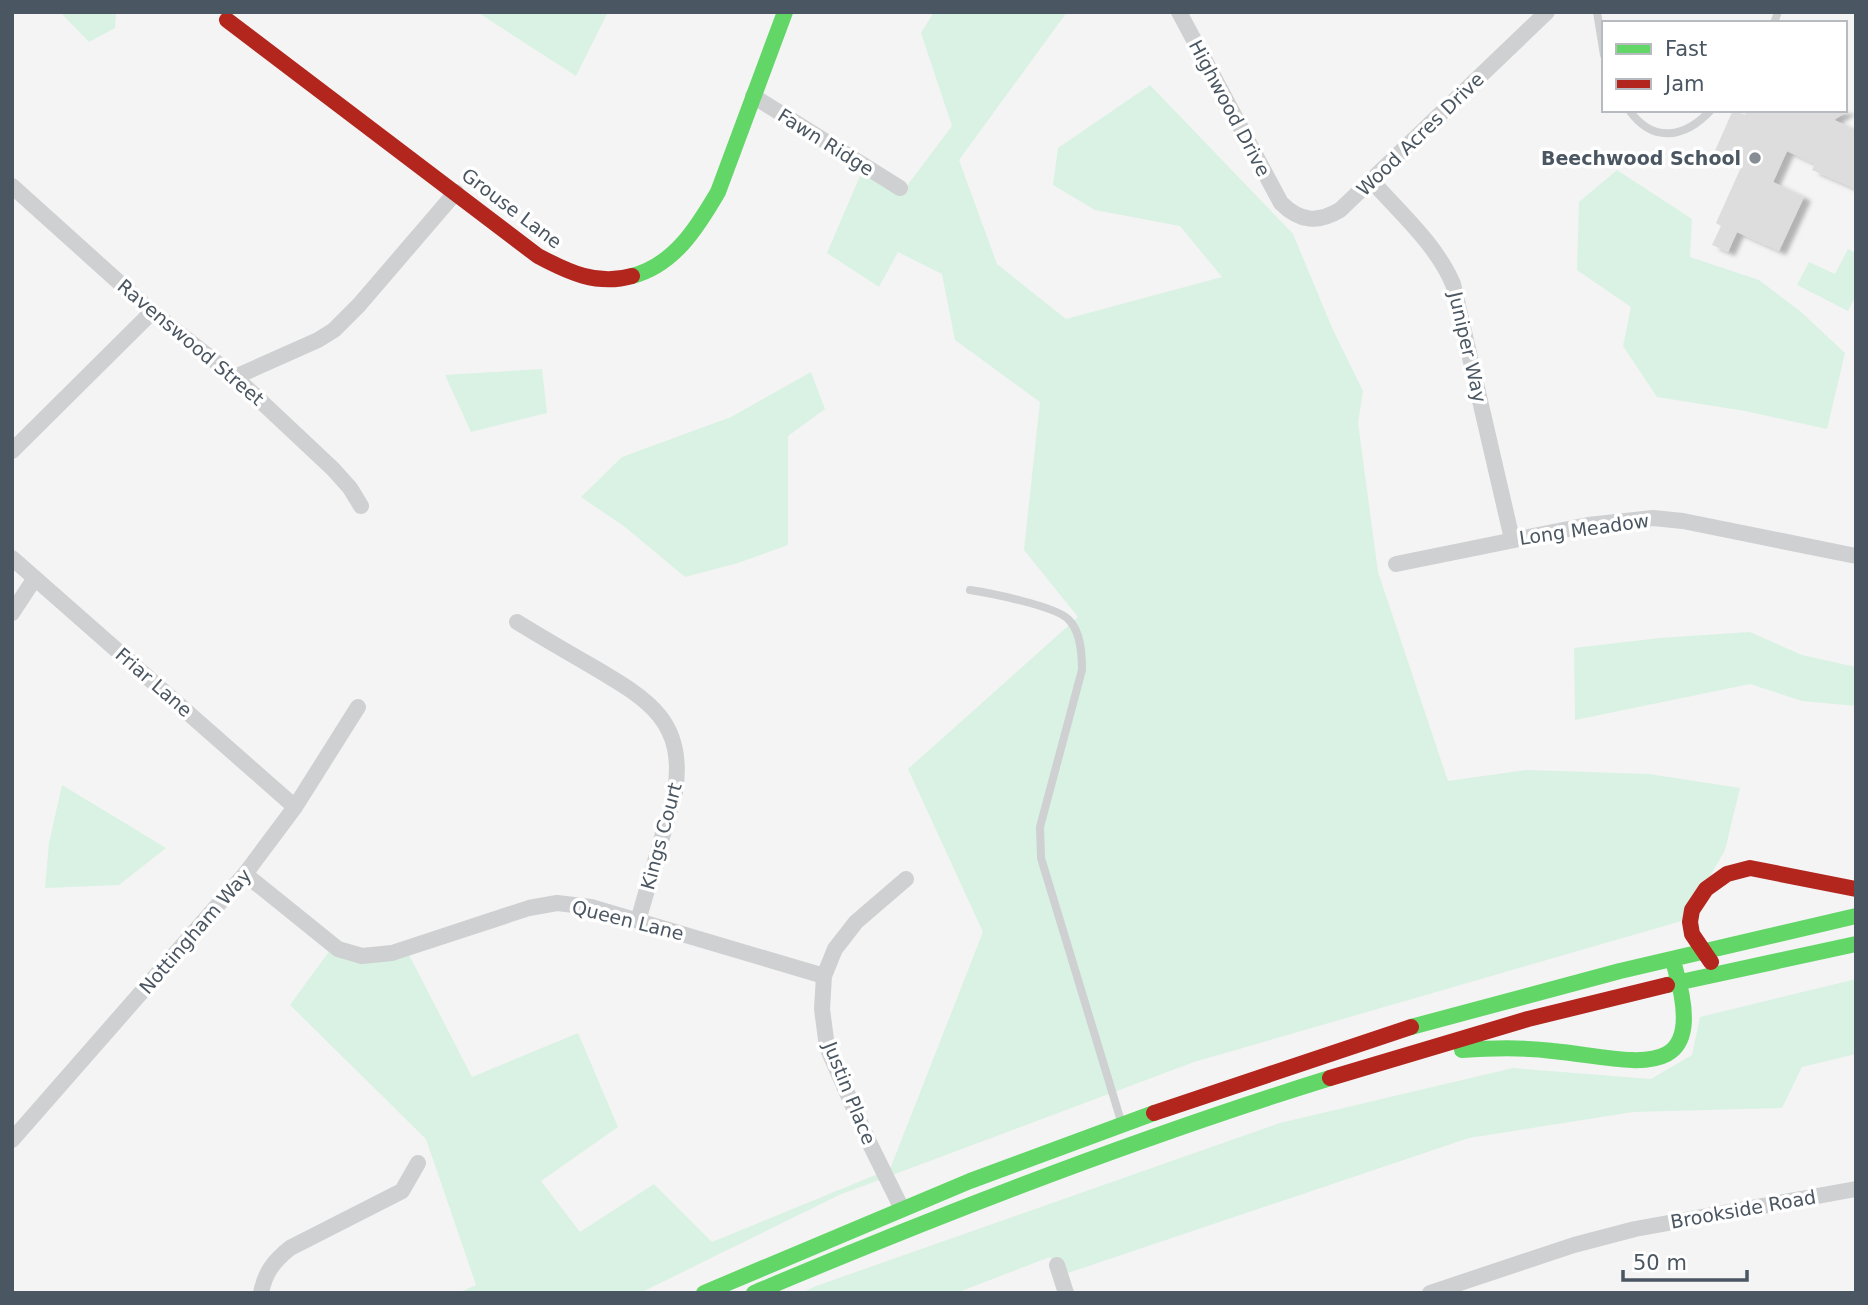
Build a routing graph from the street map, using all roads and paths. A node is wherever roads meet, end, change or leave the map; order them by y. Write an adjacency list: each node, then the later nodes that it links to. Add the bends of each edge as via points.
1 (785, 12): 7 (main road, Grouse Lane)
2 (1179, 12): 14 (street, Highwood Drive)
3 (1547, 12): 10 (street, Wood Acres Drive)
4 (1597, 12): 6 (lane)
5 (228, 20): 13 (main road, Grouse Lane)
6 (1602, 43)
7 (753, 96): 12 (street, Fawn Ridge); 13 (main road, Grouse Lane, via 705,218 664,262 636,276 591,279 560,270)
8 (1631, 112): 9 (lane, via 1647,129 1667,134 1683,131)
9 (1710, 112)
10 (1372, 181): 14 (street, Wood Acres Drive, via 1327,218 1298,216); 19 (street, Juniper Way, via 1436,253 1453,284)
11 (12, 186): 15 (street, Ravenswood Street)
12 (900, 188)
13 (456, 191): 16 (street, via 334,330)
14 (1281, 203)
15 (152, 312): 16 (street, Ravenswood Street); 17 (street)
16 (235, 377): 18 (street, Ravenswood Street, via 333,469)
17 (12, 451)
18 (361, 506)
19 (1512, 539): 20 (street, Long Meadow, via 1588,524 1653,518); 22 (street, Long Meadow)
20 (1856, 556)
21 (12, 558): 23 (street, Friar Lane)
22 (1396, 564)
23 (35, 578): 25 (street); 28 (street, Friar Lane)
24 (970, 590): 41 (lane, via 1051,610 1069,620 1082,648 1082,670 1040,827 1041,858)
25 (12, 613)
26 (517, 622): 33 (street, Kings Court, via 634,691 664,719 672,736 677,754 675,792)
27 (358, 707): 28 (street, Nottingham Way)
28 (295, 807): 29 (street, Nottingham Way)
29 (245, 874): 33 (street, Queen Lane, via 338,949 362,956 392,953 557,903); 42 (street, Nottingham Way)
30 (906, 878): 38 (street, Justin Place, via 856,922 835,949)
31 (1856, 889): 35 (main road, via 1740,868 1720,876 1701,893 1690,921 1692,935)
32 (1856, 916): 35 (main road)
33 (638, 921): 38 (street, Queen Lane)
34 (1856, 944): 37 (main road)
35 (1703, 950): 36 (main road); 37 (main road)
36 (1671, 957): 39 (main road); 41 (main road, via 1426,1022)
37 (1719, 974): 39 (main road)
38 (824, 976): 45 (street, Justin Place, via 827,1047)
39 (1680, 983): 40 (main road); 40 (main road, via 1687,1020 1683,1038 1661,1056 1611,1060 1506,1047)
40 (1407, 1054): 49 (main road, via 1045,1175)
41 (1122, 1124): 45 (main road)
42 (12, 1140)
43 (418, 1163): 47 (street, via 402,1191 276,1259)
44 (1856, 1189): 51 (street, Brookside Road, via 1635,1229)
45 (901, 1207): 48 (main road)
46 (1057, 1265): 50 (street)
47 (261, 1293)
48 (704, 1293)
49 (754, 1293)
50 (1066, 1293)
51 (1430, 1293)

